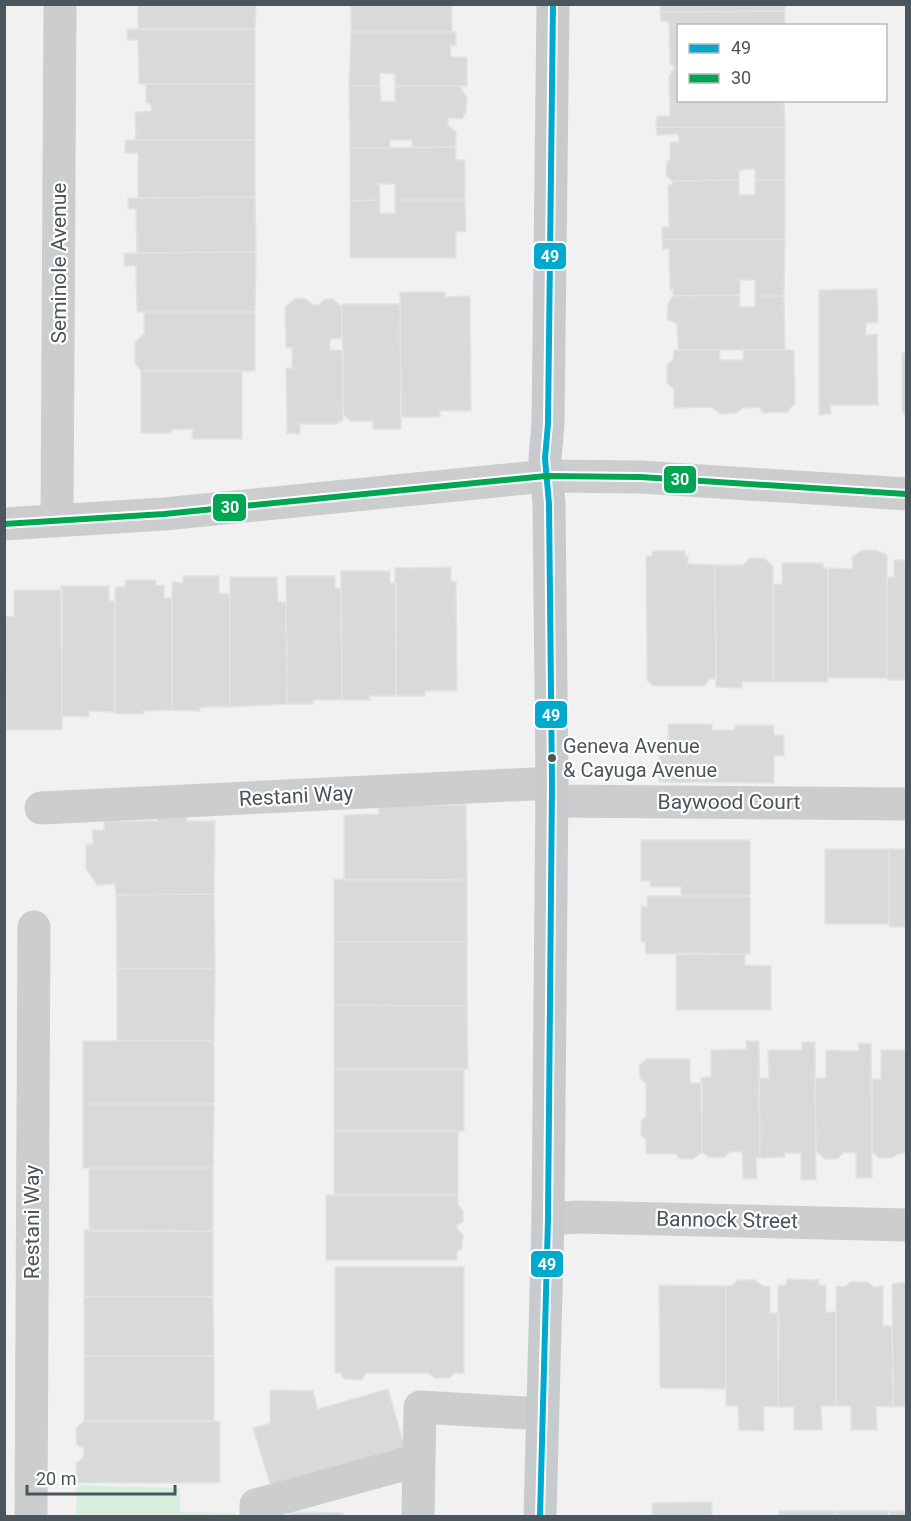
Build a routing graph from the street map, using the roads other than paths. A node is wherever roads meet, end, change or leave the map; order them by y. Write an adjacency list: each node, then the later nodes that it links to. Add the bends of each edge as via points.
1 (60, 4): 5 (street, Seminole Avenue)
2 (553, 4): 3 (main road)
3 (546, 476): 4 (street, via 640,477); 5 (street); 7 (main road)
4 (906, 494)
5 (57, 521): 6 (street)
6 (4, 524)
7 (552, 792): 8 (street, Baywood Court); 9 (street, Restani Way); 11 (main road)
8 (906, 804)
9 (41, 808)
10 (34, 927): 15 (street, Restani Way)
11 (548, 1219): 12 (street, Bannock Street); 13 (main road)
12 (906, 1225)
13 (542, 1414): 14 (street, via 420,1407); 18 (main road)
14 (419, 1460): 16 (street, via 256,1505); 17 (street)
15 (31, 1516)
16 (256, 1516)
17 (418, 1516)
18 (540, 1516)

